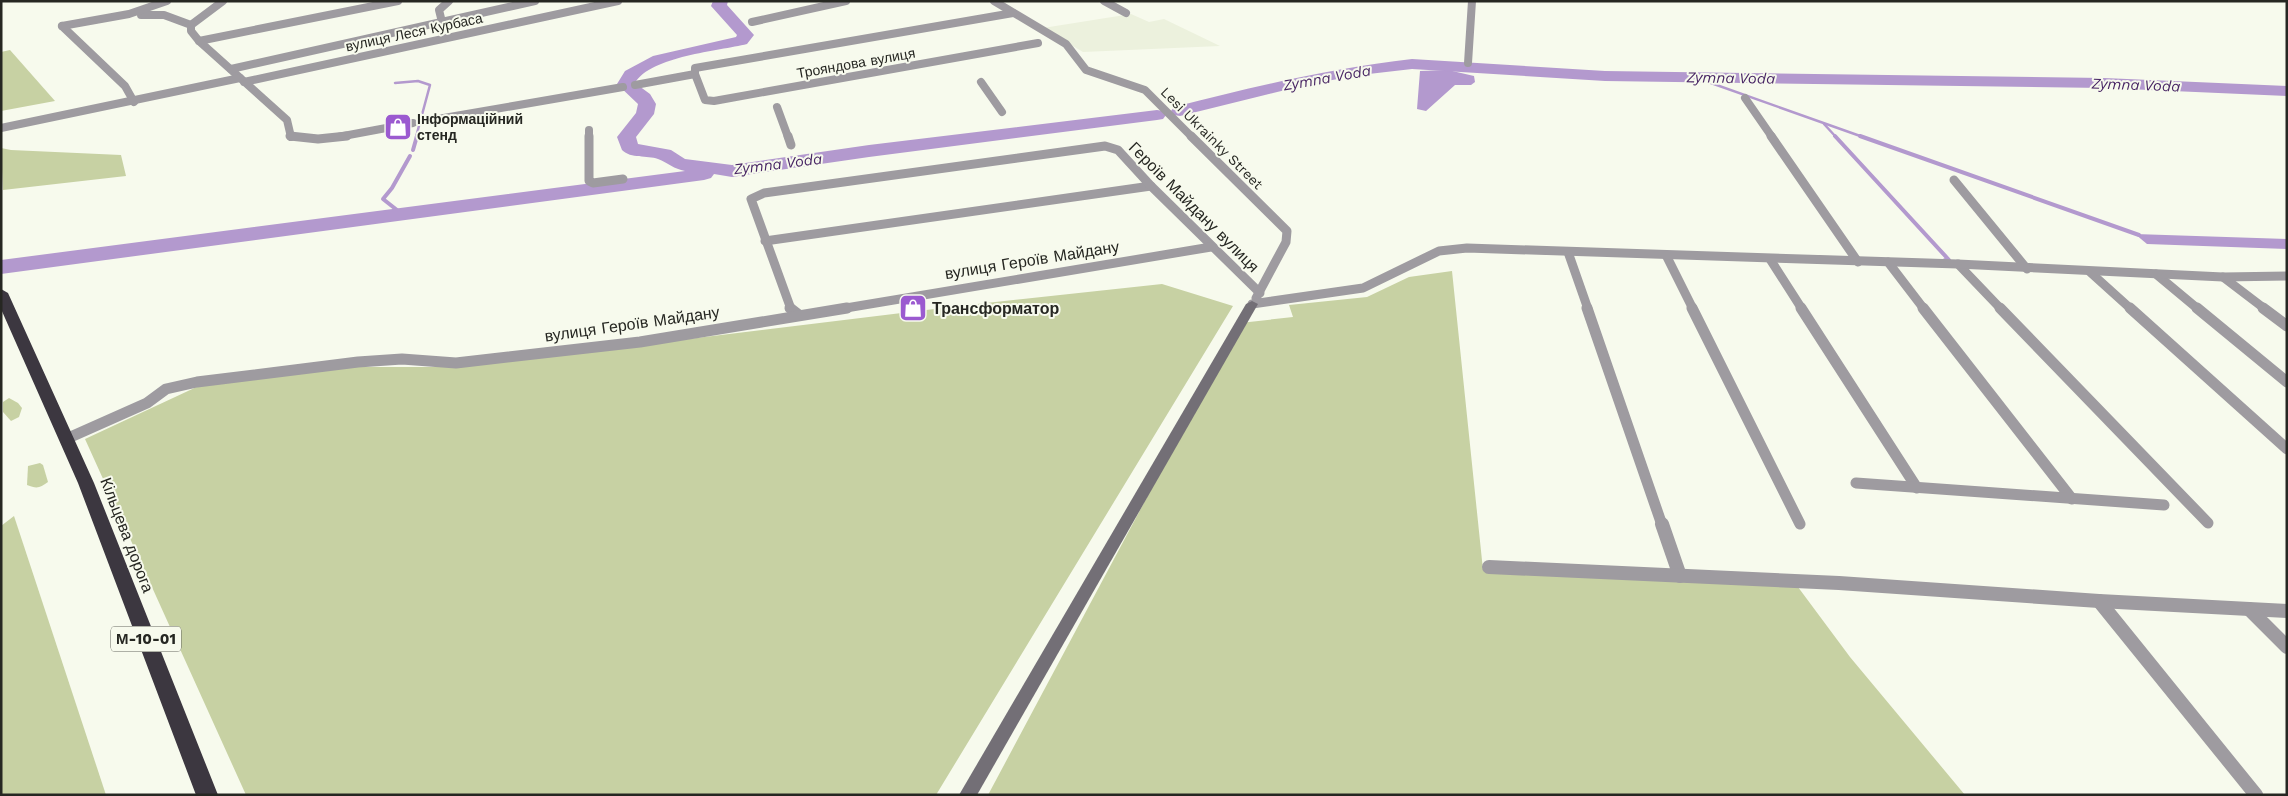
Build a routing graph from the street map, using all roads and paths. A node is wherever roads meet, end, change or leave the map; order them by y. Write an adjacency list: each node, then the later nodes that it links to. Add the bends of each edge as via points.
1 (167, 1): 13 (street)
2 (223, 1): 16 (street)
3 (398, 1): 17 (street)
4 (449, 1): 14 (street, via 440,10)
5 (535, 1): 14 (street)
6 (618, 1): 22 (street, вулиця Леся Курбаса)
7 (846, 1): 15 (street)
8 (994, 1): 11 (street, Lesi Ukrainky Street)
9 (1104, 1): 12 (street)
10 (1472, 1): 19 (street)
11 (1013, 13): 21 (street, Трояндова вулиця, via 695,68); 52 (street, Lesi Ukrainky Street, via 1066,44 1086,70 1145,90 1286,231 1286,242)
12 (1126, 13)
13 (132, 14): 16 (street, via 164,15); 27 (street, via 62,26 125,86)
14 (442, 22): 20 (street)
15 (752, 22)
16 (190, 25): 17 (street)
17 (199, 41): 20 (street)
18 (1038, 43): 21 (street, Трояндова вулиця, via 714,101 705,100)
19 (1468, 63)
20 (231, 69): 22 (street)
21 (695, 74): 24 (street, Трояндова вулиця)
22 (242, 80): 27 (street, вулиця Леся Курбаса); 31 (street, via 287,120 290,137 319,139)
23 (981, 82): 29 (street)
24 (635, 85)
25 (623, 87): 30 (street)
26 (1746, 98): 43 (street)
27 (134, 102): 32 (street, вулиця Леся Курбаса)
28 (777, 107): 34 (street)
29 (1002, 112)
30 (432, 120)
31 (413, 123)
32 (1, 128)
33 (589, 130): 35 (street, via 589,181)
34 (791, 145)
35 (623, 179)
36 (1954, 180): 46 (street)
37 (1151, 186): 38 (street); 38 (street, Героїв Майдану вулиця, via 1118,150 1105,146 764,193 751,199); 39 (street, Героїв Майдану вулиця)
38 (765, 241): 53 (street, via 791,309)
39 (1211, 247): 52 (street, Героїв Майдану вулиця); 53 (street, вулиця Героїв Майдану)
40 (1568, 252): 41 (street); 52 (street, via 1501,248 1439,251 1362,288); 65 (street)
41 (1666, 255): 42 (street); 63 (street)
42 (1770, 259): 43 (street); 59 (street)
43 (1858, 262): 44 (street)
44 (1888, 262): 45 (street); 60 (street)
45 (1958, 264): 46 (street); 62 (street)
46 (2027, 269): 47 (street)
47 (2090, 272): 48 (street); 57 (street)
48 (2156, 274): 50 (street); 55 (street)
49 (2287, 276): 50 (street)
50 (2223, 277): 54 (street)
51 (1, 293): 56 (highway, Кільцева дорога / М-10-01)
52 (1256, 299): 71 (street)
53 (798, 315): 56 (street, вулиця Героїв Майдану, via 640,342 456,363 402,359 358,362 197,382 166,390 147,404)
54 (2287, 326)
55 (2287, 382)
56 (66, 439): 70 (highway, Кільцева дорога / М-10-01)
57 (2287, 449)
58 (1856, 483): 59 (street)
59 (1917, 488): 60 (street)
60 (2072, 499): 61 (street)
61 (2164, 506)
62 (2208, 523)
63 (1800, 524)
64 (1489, 567): 65 (street)
65 (1680, 576): 66 (street)
66 (2099, 601): 67 (street); 72 (street)
67 (2249, 609): 68 (street); 69 (street)
68 (2287, 611)
69 (2287, 646)
70 (207, 795)
71 (968, 795)
72 (2256, 795)

